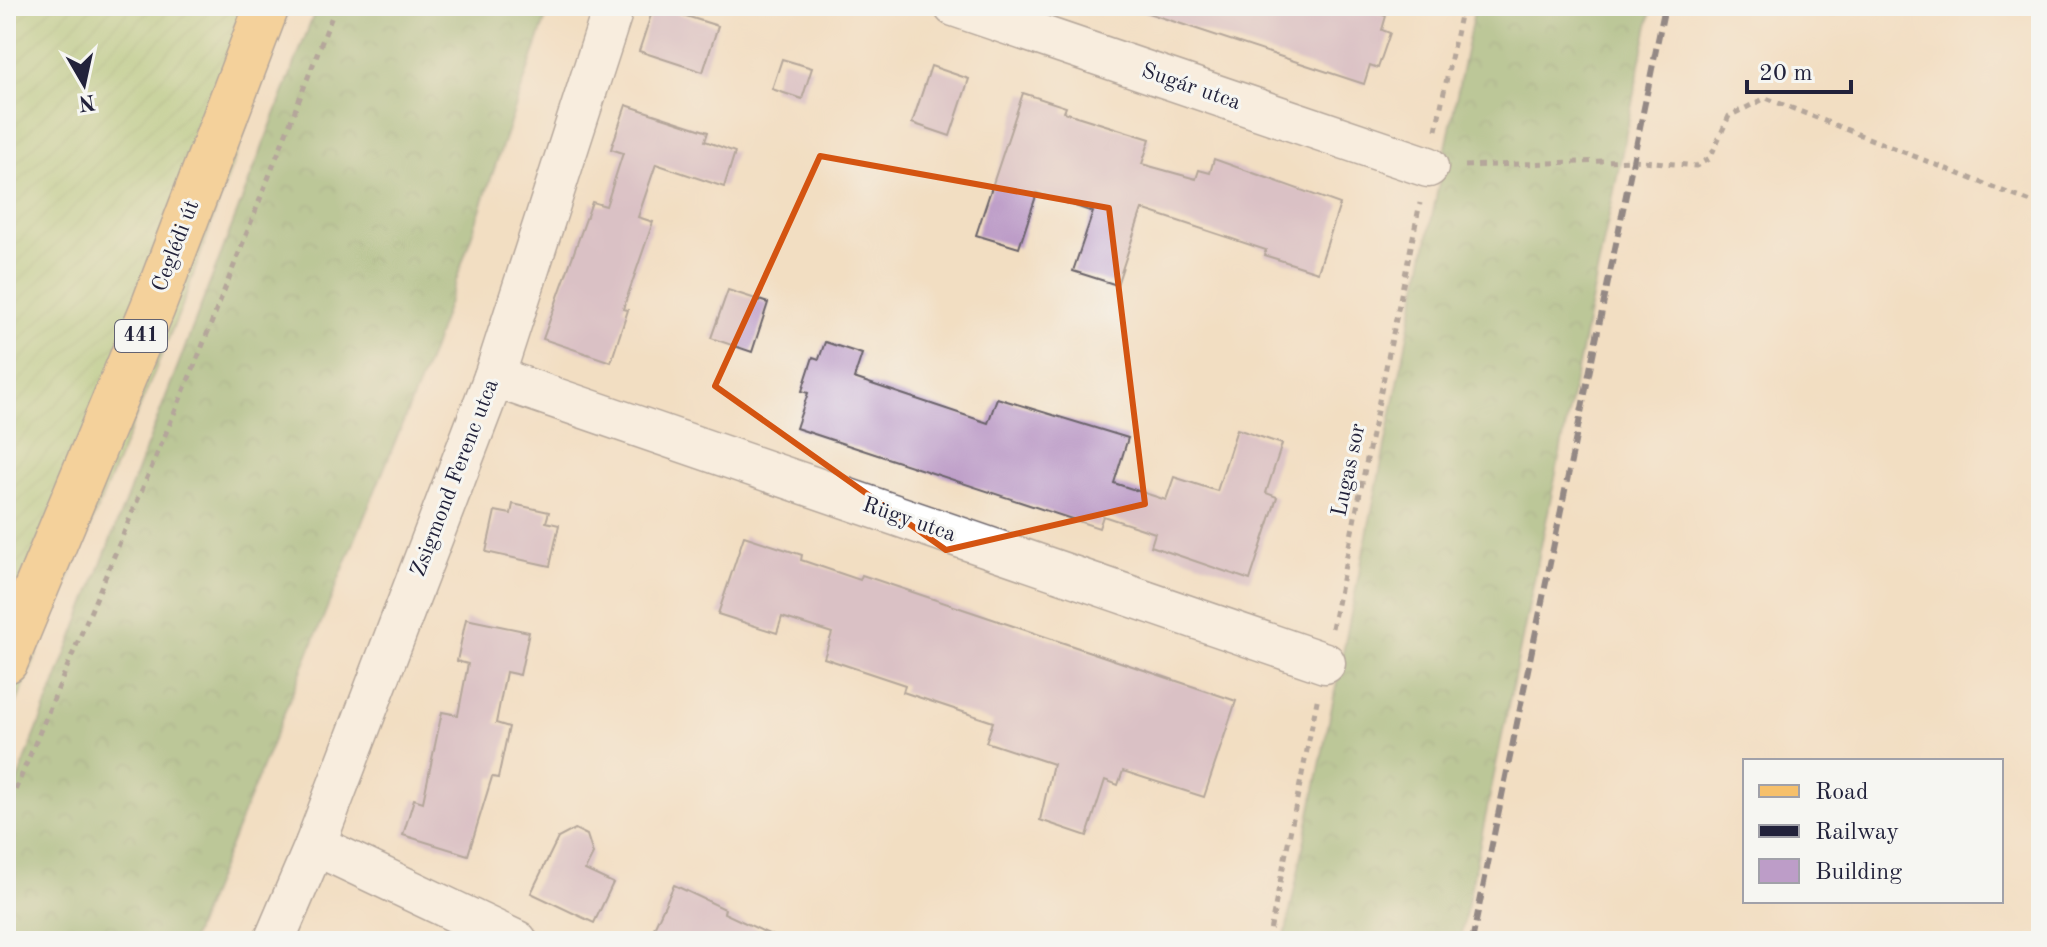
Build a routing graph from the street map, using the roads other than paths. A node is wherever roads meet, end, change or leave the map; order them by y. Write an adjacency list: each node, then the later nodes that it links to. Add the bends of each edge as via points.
1 (267, 6): 6 (main road, Ceglédi út / 441, via 153,307)
2 (614, 6): 5 (street, Zsigmond Ferenc utca)
3 (954, 6): 4 (street, Sugár utca)
4 (1428, 167)
5 (494, 377): 7 (street, Rügy utca); 8 (street, Zsigmond Ferenc utca)
6 (6, 661)
7 (1325, 663)
8 (315, 845): 9 (street, Zsigmond Ferenc utca); 10 (street)
9 (274, 941)
10 (517, 941)

